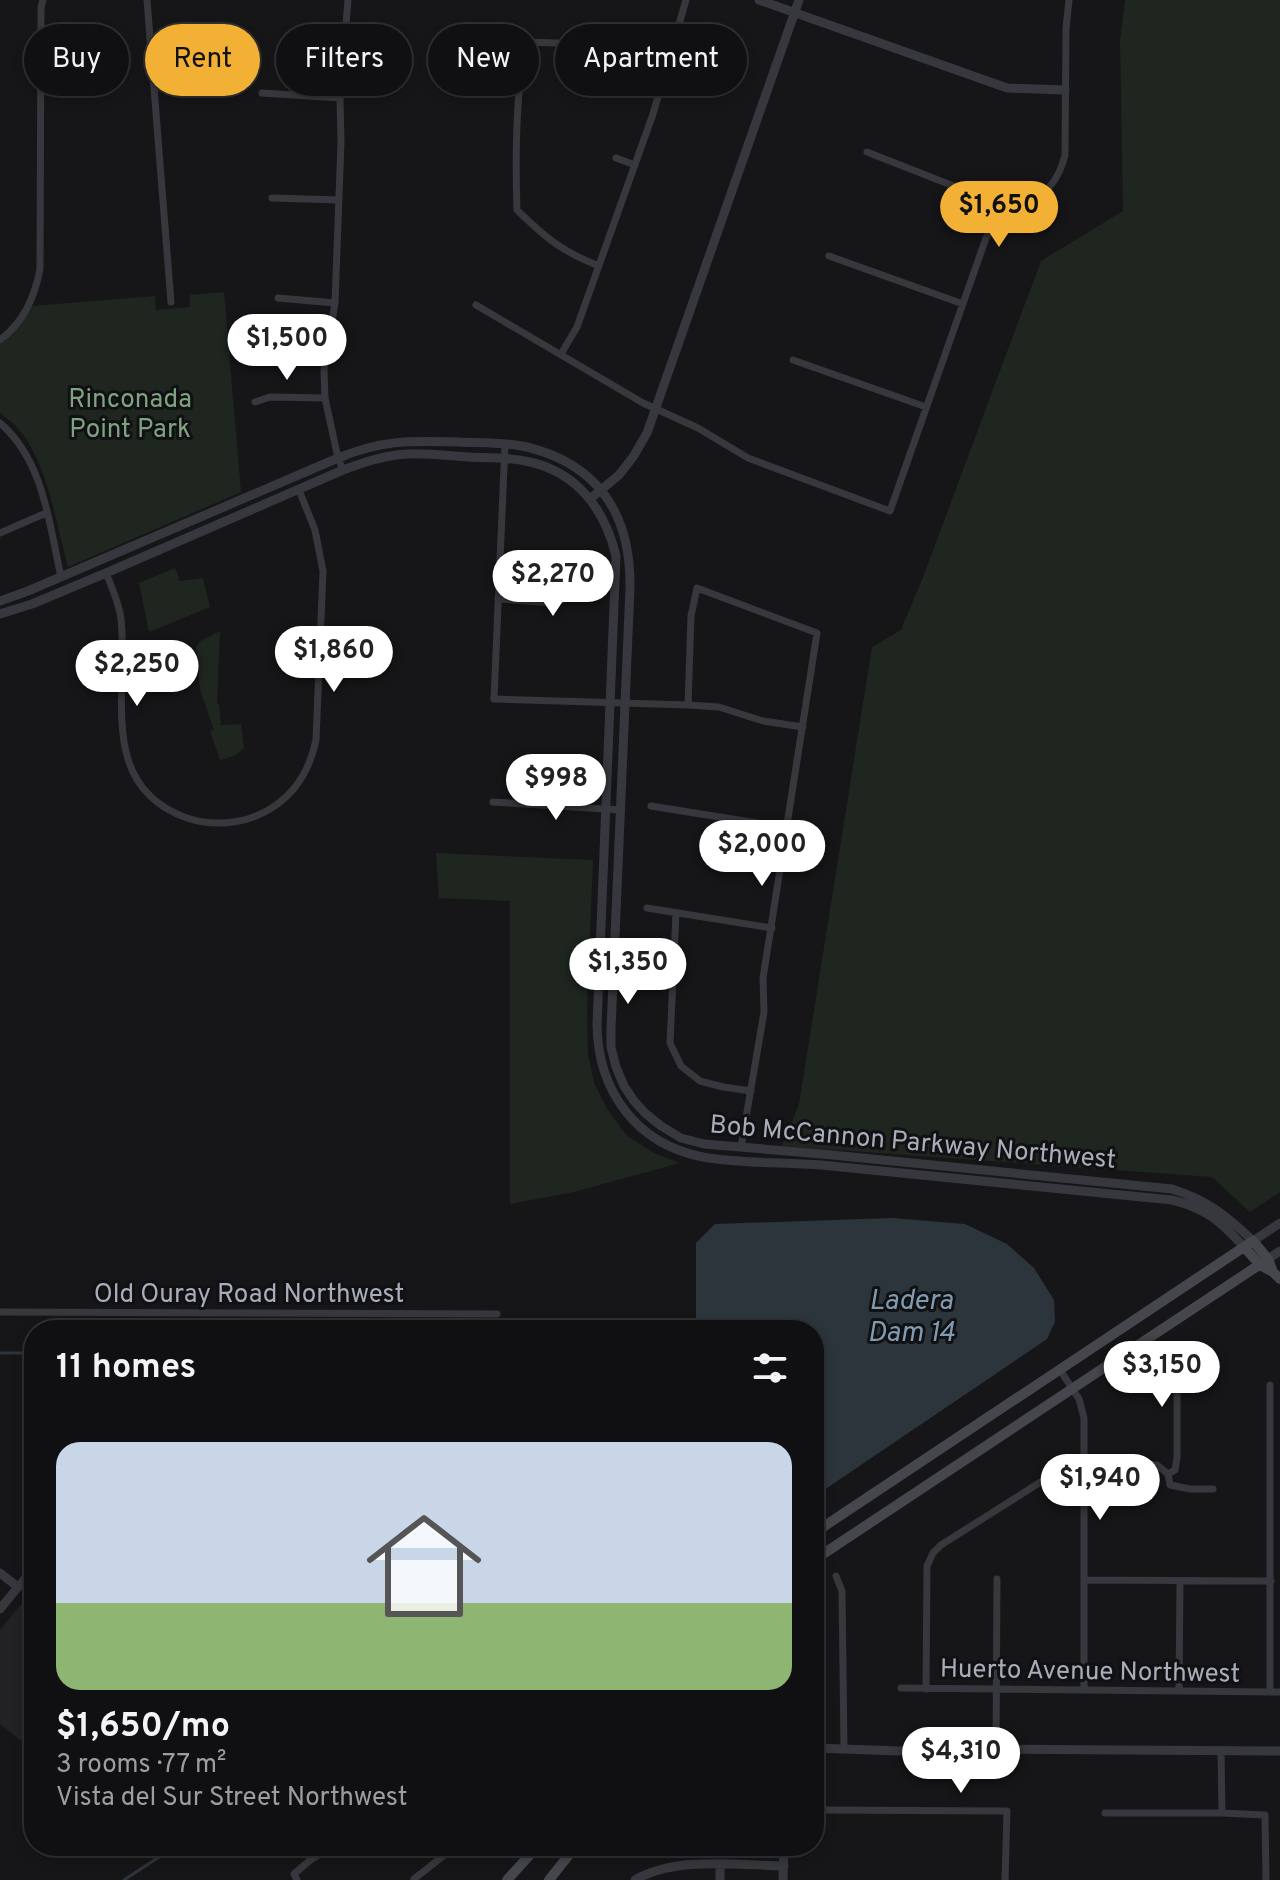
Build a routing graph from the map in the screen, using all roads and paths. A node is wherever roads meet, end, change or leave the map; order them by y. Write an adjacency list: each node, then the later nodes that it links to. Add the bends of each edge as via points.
1 (43, 0): 28 (street, via 40,269 29,304)
2 (147, 0): 24 (street)
3 (348, 0): 14 (street)
4 (686, 0): 9 (street)
5 (759, 0): 8 (street)
6 (799, 0): 8 (street)
7 (1069, 0): 11 (street)
8 (795, 12): 11 (street, via 1007,88); 34 (street)
9 (679, 24)
10 (555, 43): 22 (street, via 525,42 517,210 549,240)
11 (1065, 90): 20 (street, via 1065,155 1055,182)
12 (262, 93): 14 (street)
13 (658, 96): 17 (street)
14 (340, 98): 19 (street)
15 (867, 152): 20 (street, via 974,194)
16 (616, 158): 17 (street)
17 (635, 165): 22 (street)
18 (272, 198): 19 (street)
19 (339, 200): 25 (street)
20 (1000, 220): 26 (street, via 986,238)
21 (829, 256): 26 (street)
22 (599, 266): 29 (street)
23 (278, 298): 25 (street)
24 (171, 302)
25 (335, 303): 31 (street)
26 (963, 304): 33 (street)
27 (476, 305): 29 (street)
28 (0, 340)
29 (561, 354): 34 (street)
30 (793, 360): 33 (street)
31 (325, 398): 32 (street, via 270,397); 37 (street)
32 (255, 402)
33 (926, 407): 34 (street, via 890,511 748,458)
34 (656, 409): 41 (street, via 633,457)
35 (0, 423): 44 (street, via 32,463)
36 (505, 444): 37 (street, Bob McCannon Parkway Northwest, via 408,440); 38 (street); 41 (street, Bob McCannon Parkway Northwest, via 558,458)
37 (338, 458): 39 (street); 40 (street, Bob McCannon Parkway Northwest)
38 (504, 459): 39 (street, Bob McCannon Parkway Northwest, via 410,454); 43 (street, Bob McCannon Parkway Northwest, via 529,461 561,474); 51 (street)
39 (343, 470): 42 (street, Bob McCannon Parkway Northwest)
40 (293, 477): 42 (street); 46 (street, Bob McCannon Parkway Northwest)
41 (601, 489): 43 (street); 55 (street, Bob McCannon Parkway Northwest, via 628,545)
42 (299, 490): 47 (street, Bob McCannon Parkway Northwest); 47 (street, via 323,571 314,751 300,781 277,804 248,819 193,820 163,806 129,763 122,730 122,623)
43 (590, 499): 54 (street, Bob McCannon Parkway Northwest, via 616,556)
44 (46, 513): 45 (street); 48 (street)
45 (0, 533)
46 (100, 560): 47 (street); 48 (street, Bob McCannon Parkway Northwest)
47 (106, 573): 50 (street, Bob McCannon Parkway Northwest)
48 (61, 577): 50 (street); 52 (street, Bob McCannon Parkway Northwest)
49 (589, 581): 51 (street, via 574,596 554,603)
50 (67, 589): 53 (street, Bob McCannon Parkway Northwest)
51 (498, 599): 54 (street, via 494,699)
52 (0, 601)
53 (0, 614)
54 (611, 703): 55 (street); 60 (street, Bob McCannon Parkway Northwest)
55 (625, 704): 56 (street); 61 (street, Bob McCannon Parkway Northwest)
56 (688, 705): 57 (street); 57 (street, via 697,588 817,633)
57 (803, 727): 62 (street)
58 (493, 802): 60 (street)
59 (651, 806): 62 (street)
60 (605, 809): 61 (street); 69 (street, Bob McCannon Parkway Northwest, via 599,1057 612,1094 651,1135 704,1157 1165,1198 1206,1212)
61 (621, 810): 67 (street, Bob McCannon Parkway Northwest, via 611,1029 616,1067 634,1101 661,1126 681,1138)
62 (788, 828): 65 (street)
63 (647, 908): 64 (street)
64 (676, 913): 65 (street); 66 (street, via 670,1043 681,1066 700,1081)
65 (772, 928): 66 (street)
66 (751, 1091): 67 (street)
67 (741, 1147): 69 (street, Bob McCannon Parkway Northwest, via 1164,1187 1225,1214)
68 (1280, 1223): 69 (street)
69 (1248, 1244): 71 (main road); 76 (main road)
70 (1280, 1251): 71 (street)
71 (1264, 1262): 72 (main road); 78 (main road)
72 (1276, 1275)
73 (0, 1312): 74 (street, Old Ouray Road Northwest)
74 (497, 1314)
75 (1177, 1357): 80 (street, via 1177,1458 1175,1470)
76 (1060, 1370): 78 (street); 82 (main road)
77 (1270, 1385): 90 (street)
78 (1072, 1389): 79 (street, via 1084,1418); 83 (main road)
79 (1085, 1466): 80 (street, via 1157,1465); 88 (street); 94 (street, via 1047,1476 933,1553 926,1576)
80 (1168, 1474): 81 (street, via 1170,1485 1179,1488)
81 (1213, 1489)
82 (824, 1526)
83 (824, 1553)
84 (0, 1573): 91 (street)
85 (836, 1576): 101 (street, via 842,1591)
86 (24, 1578): 91 (street)
87 (997, 1579): 95 (street)
88 (1084, 1580): 89 (street); 96 (street)
89 (1180, 1581): 90 (street); 97 (street)
90 (1271, 1581): 98 (street)
91 (18, 1587): 92 (street)
92 (0, 1609)
93 (901, 1688): 94 (street, Huerto Avenue Northwest)
94 (926, 1689): 95 (street, Huerto Avenue Northwest)
95 (996, 1689): 96 (street, Huerto Avenue Northwest); 102 (street)
96 (1084, 1690): 97 (street, Huerto Avenue Northwest)
97 (1179, 1691): 98 (street, Huerto Avenue Northwest)
98 (1270, 1692): 99 (street, Huerto Avenue Northwest)
99 (1280, 1692)
100 (824, 1748): 101 (street)
101 (844, 1748): 102 (street)
102 (996, 1749): 103 (street)
103 (1221, 1750): 104 (street); 107 (street)
104 (1280, 1751)
105 (824, 1810): 122 (street, via 1007,1811)
106 (1105, 1813): 107 (street)
107 (1222, 1813): 123 (street, via 1265,1815)
108 (320, 1856): 115 (street)
109 (443, 1856): 116 (street)
110 (529, 1856): 117 (main road)
111 (568, 1856): 118 (main road)
112 (784, 1856): 114 (street)
113 (720, 1865): 114 (street); 119 (street, via 663,1868); 120 (street)
114 (784, 1866): 121 (street)
115 (295, 1877)
116 (414, 1879)
117 (507, 1880)
118 (549, 1880)
119 (635, 1880)
120 (720, 1880)
121 (783, 1880)
122 (1005, 1880)
123 (1266, 1880)

